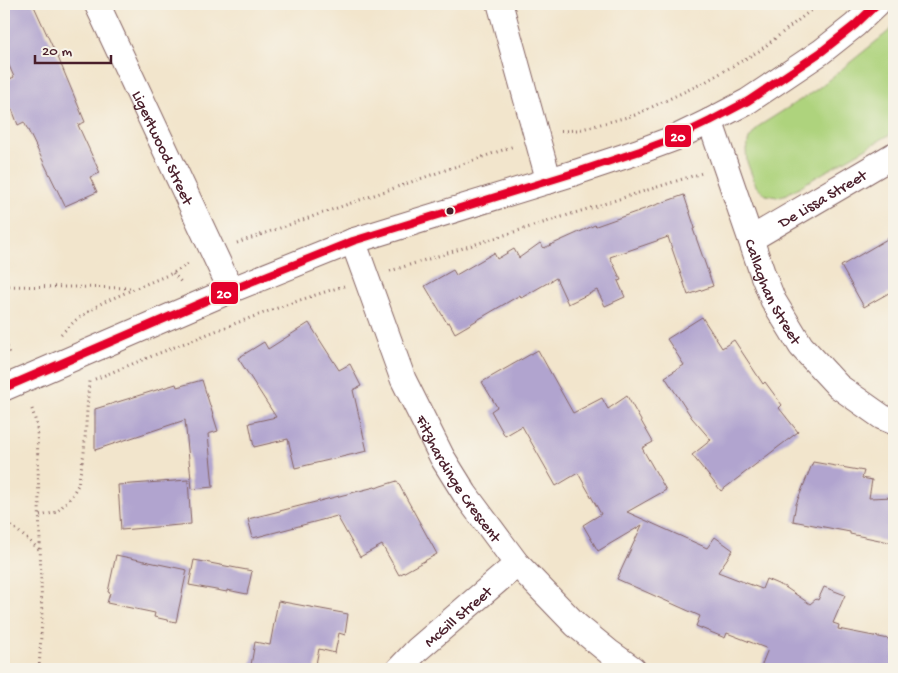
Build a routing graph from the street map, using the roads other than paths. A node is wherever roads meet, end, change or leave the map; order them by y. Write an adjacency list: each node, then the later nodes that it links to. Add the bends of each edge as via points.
1 (97, 4): 9 (street, Ligertwood Street)
2 (500, 4): 6 (street)
3 (877, 4): 4 (street, via 822,52)
4 (710, 122): 6 (street, via 640,151); 7 (street, Callaghan Street)
5 (894, 156): 7 (street, De Lissa Street)
6 (548, 180): 8 (street)
7 (751, 239): 11 (street, Callaghan Street, via 773,300 801,346 838,386)
8 (353, 242): 9 (street); 12 (street, Fitzhardinge Crescent, via 403,379 442,457)
9 (231, 290): 10 (street)
10 (4, 388)
11 (894, 422)
12 (517, 564): 13 (street, McGill Street, via 416,650); 14 (street, Fitzhardinge Crescent, via 576,625)
13 (399, 669)
14 (633, 669)

